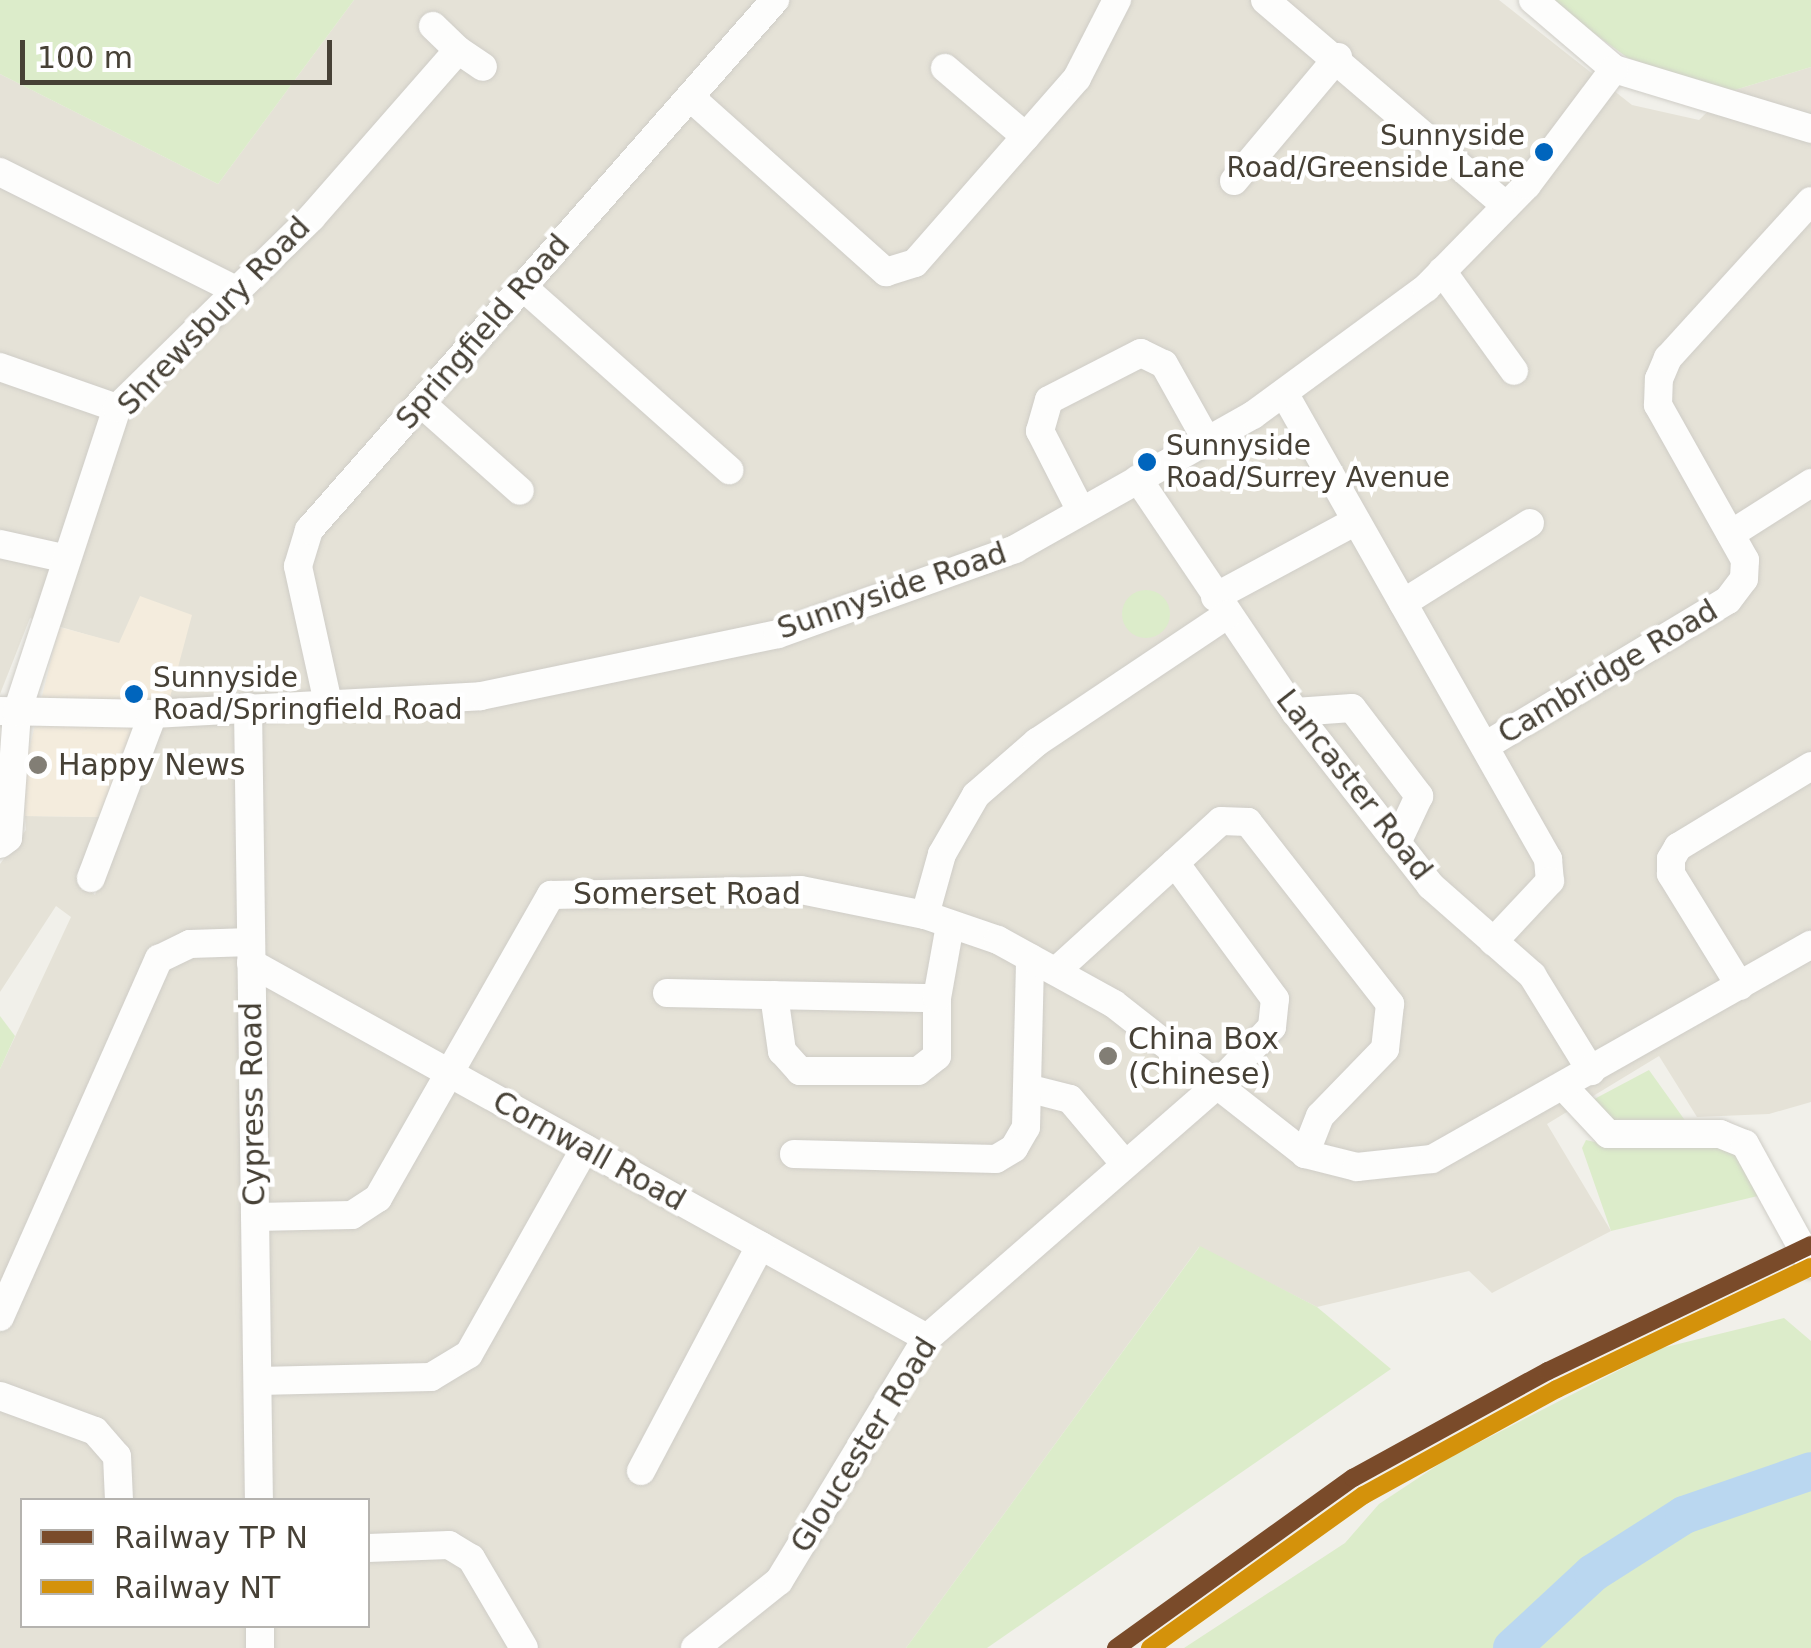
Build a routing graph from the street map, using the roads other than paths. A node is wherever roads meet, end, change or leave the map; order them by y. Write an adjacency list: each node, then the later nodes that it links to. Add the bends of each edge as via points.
1 (776, 0): 11 (street, Springfield Road)
2 (1118, 0): 13 (street, via 1077,78)
3 (1265, 0): 7 (street)
4 (1533, 0): 10 (street)
5 (433, 26): 6 (street)
6 (458, 50): 8 (street); 20 (street, Shrewsbury Road, via 311,218)
7 (1338, 57): 15 (street); 17 (street)
8 (483, 68)
9 (945, 68): 13 (street)
10 (1614, 70): 12 (street); 17 (street, Sunnyside Road)
11 (690, 97): 13 (street, via 886,272 915,263); 19 (street, Springfield Road)
12 (1811, 129)
13 (1026, 137)
14 (0, 172): 20 (street)
15 (1234, 181)
16 (1811, 201): 34 (street, Cambridge Road, via 1668,358 1659,379 1662,415)
17 (1506, 206): 18 (street, Sunnyside Road)
18 (1442, 270): 22 (street); 23 (street, Sunnyside Road)
19 (523, 286): 24 (street, Springfield Road); 27 (street)
20 (234, 289): 25 (street, Shrewsbury Road)
21 (0, 367): 25 (street)
22 (1514, 371)
23 (1284, 393): 26 (street, Sunnyside Road); 32 (street)
24 (420, 403): 29 (street); 39 (street, Springfield Road, via 309,530 298,566)
25 (117, 408): 36 (street, Shrewsbury Road)
26 (1206, 442): 28 (street, Sunnyside Road); 31 (street, via 1164,364 1141,353 1049,400 1040,431)
27 (729, 470)
28 (1138, 480): 31 (street, Sunnyside Road); 38 (street, Lancaster Road)
29 (520, 491)
30 (1807, 495): 34 (street)
31 (1082, 512): 39 (street, Sunnyside Road, via 1015,548 778,634 481,696)
32 (1356, 521): 37 (street); 38 (street)
33 (1530, 523): 37 (street)
34 (1731, 534): 44 (street, Cambridge Road, via 1745,570 1728,600)
35 (0, 544): 36 (street)
36 (63, 558): 41 (street, Shrewsbury Road)
37 (1402, 603): 44 (street)
38 (1221, 606): 42 (street, Lancaster Road); 50 (street, via 976,795 942,854)
39 (328, 703): 40 (street, Sunnyside Road)
40 (248, 707): 43 (street, Sunnyside Road); 53 (street, Cypress Road)
41 (9, 711): 43 (street, Sunnyside Road); 47 (street, Shrewsbury Road, via 8,838)
42 (1295, 712): 46 (street, Lancaster Road); 46 (street, via 1352,708 1419,796)
43 (153, 714): 49 (street)
44 (1484, 746): 51 (street, via 1548,859 1550,881)
45 (1811, 766): 55 (street, via 1670,858 1671,874)
46 (1398, 843): 51 (street, Lancaster Road, via 1432,886)
47 (0, 844)
48 (1176, 863): 54 (street); 61 (street, Gloucester Road, via 1275,998 1272,1027); 66 (street, via 1221,822 1248,822 1390,1004 1385,1049 1320,1116)
49 (91, 878)
50 (938, 920): 54 (street, Somerset Road); 58 (street); 60 (street, Somerset Road, via 800,890 551,895)
51 (1493, 942): 59 (street, Lancaster Road, via 1532,975)
52 (1811, 944): 55 (street, Somerset Road)
53 (251, 952): 60 (street, Cornwall Road); 68 (street, Cypress Road); 71 (street, via 190,944 159,959)
54 (1043, 964): 61 (street, Somerset Road, via 1114,1004); 63 (street)
55 (1740, 986): 59 (street, Somerset Road)
56 (667, 992): 57 (street)
57 (774, 995): 58 (street); 58 (street, via 782,1051 800,1071 918,1071 937,1056)
58 (937, 998)
59 (1591, 1071): 62 (street, Somerset Road)
60 (452, 1074): 64 (street, Cornwall Road); 68 (street, Somerset Road, via 378,1198 352,1215)
61 (1217, 1086): 66 (street, Somerset Road); 67 (street, Gloucester Road)
62 (1563, 1086): 66 (street, Somerset Road, via 1432,1159 1357,1167); 70 (street, via 1608,1134 1720,1134 1753,1154)
63 (1026, 1088): 65 (street, via 1026,1126 1014,1148 996,1158); 67 (street, via 1070,1099)
64 (584, 1148): 69 (street, Cornwall Road); 73 (street, via 469,1354 431,1377)
65 (794, 1154)
66 (1305, 1154)
67 (1125, 1164): 72 (street, Gloucester Road)
68 (255, 1217): 73 (street, Cypress Road)
69 (760, 1246): 72 (street, Cornwall Road); 75 (street)
70 (1811, 1264)
71 (0, 1317)
72 (927, 1338): 80 (street, Gloucester Road, via 778,1581)
73 (258, 1381): 77 (street, Cypress Road)
74 (0, 1396): 76 (street, via 95,1430 117,1456)
75 (641, 1471)
76 (119, 1498)
77 (259, 1498)
78 (370, 1548): 79 (street, via 450,1545 471,1558)
79 (524, 1648)
80 (695, 1648)

